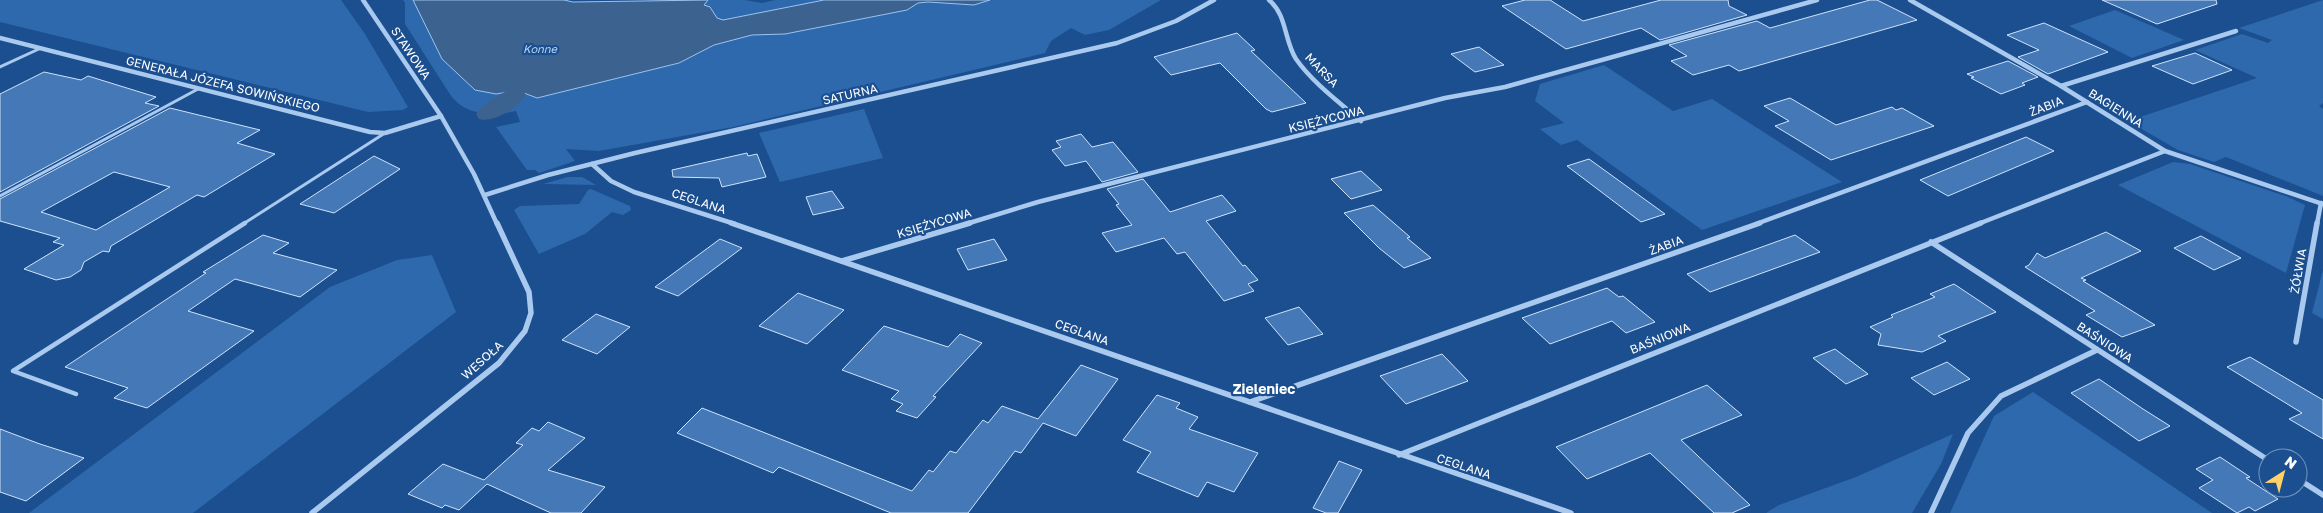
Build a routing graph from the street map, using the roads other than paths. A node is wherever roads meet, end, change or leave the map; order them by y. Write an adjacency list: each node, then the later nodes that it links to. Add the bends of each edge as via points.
1 (363, 0): 13 (street, STAWOWA)
2 (1214, 0): 17 (street, SATURNA, via 1176,21 1117,43)
3 (1269, 0): 14 (street, MARSA, via 1278,8 1292,52 1311,76)
4 (1817, 0): 14 (street, KSIĘŻYCOWA, via 1505,88 1445,98)
5 (1910, 0): 10 (street, BAGIENNA)
6 (2236, 31): 10 (street, ŻABIA)
7 (0, 38): 8 (street, GENERAŁA JÓZEFA SOWIŃSKIEGO)
8 (41, 48): 9 (lane); 11 (street, GENERAŁA JÓZEFA SOWIŃSKIEGO)
9 (0, 67)
10 (2061, 86): 12 (street, BAGIENNA)
11 (201, 87): 15 (street, GENERAŁA JÓZEFA SOWIŃSKIEGO, via 370,132); 19 (lane)
12 (2087, 102): 16 (street, BAGIENNA); 26 (street, ŻABIA, via 1644,264)
13 (441, 116): 15 (street, GENERAŁA JÓZEFA SOWIŃSKIEGO); 18 (street, WESOŁA)
14 (1361, 121): 22 (street, KSIĘŻYCOWA, via 1038,202)
15 (385, 133): 25 (lane, via 14,371)
16 (2165, 151): 20 (street, BAGIENNA); 21 (street, BAŚNIOWA)
17 (592, 164): 18 (street, SATURNA); 22 (street, CEGLANA, via 602,177 618,187 684,206)
18 (485, 195): 31 (street, WESOŁA, via 529,292 533,304 531,321 521,339 499,363)
19 (0, 196)
20 (2322, 203): 23 (street, ŻÓŁWIA)
21 (1931, 242): 24 (street, BAŚNIOWA); 28 (street, BAŚNIOWA)
22 (842, 261): 26 (street, CEGLANA)
23 (2296, 342)
24 (2097, 350): 27 (street, BAŚNIOWA); 33 (street, via 2001,396 1968,433)
25 (76, 394)
26 (1249, 402): 28 (street, CEGLANA)
27 (2258, 454)
28 (1398, 455): 32 (street, CEGLANA)
29 (2308, 485): 30 (street)
30 (2323, 495)
31 (314, 512)
32 (1572, 513)
33 (1931, 513)

